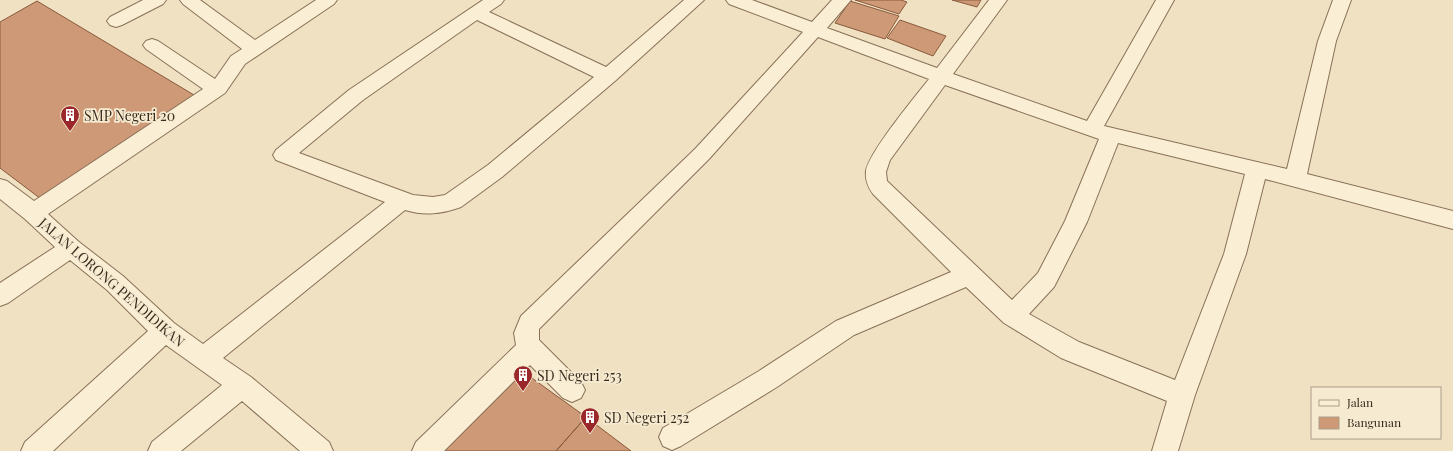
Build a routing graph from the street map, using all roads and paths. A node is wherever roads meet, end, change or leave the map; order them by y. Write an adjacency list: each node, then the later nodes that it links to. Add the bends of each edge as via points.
1 (158, 0): 12 (street)
2 (189, 0): 15 (street)
3 (328, 0): 15 (street)
4 (495, 0): 11 (street)
5 (695, 0): 16 (street)
6 (735, 0): 13 (street)
7 (842, 0): 13 (street)
8 (998, 0): 17 (street)
9 (1165, 0): 19 (street)
10 (1342, 0): 21 (street, via 1327,41)
11 (477, 13): 16 (street); 23 (street, via 356,95 283,155)
12 (116, 21)
13 (816, 29): 17 (street); 31 (street, via 702,154 529,323 525,340)
14 (152, 45): 18 (street, via 205,82)
15 (254, 49): 18 (street, via 232,66)
16 (608, 76): 23 (street, via 495,171 454,201 431,206)
17 (940, 76): 19 (street); 27 (street, via 883,155 878,164 876,178 881,188)
18 (218, 88): 24 (street)
19 (1102, 132): 20 (street); 29 (street, via 1076,222 1046,280)
20 (1257, 169): 21 (street); 35 (street, via 1235,254)
21 (1296, 180): 25 (street)
22 (0, 187): 24 (street, JALAN LORONG PENDIDIKAN)
23 (402, 200): 32 (street)
24 (33, 213): 26 (street, JALAN LORONG PENDIDIKAN)
25 (1453, 220)
26 (71, 248): 28 (street); 30 (street, JALAN LORONG PENDIDIKAN, via 115,283)
27 (969, 275): 29 (street); 36 (street, via 845,328 768,379)
28 (0, 296)
29 (1012, 316): 35 (street, via 1070,350)
30 (165, 331): 32 (street, JALAN LORONG PENDIDIKAN); 38 (street)
31 (530, 348): 34 (street); 40 (street)
32 (203, 359): 33 (street, JALAN LORONG PENDIDIKAN)
33 (242, 385): 37 (street, JALAN LORONG PENDIDIKAN); 39 (street)
34 (572, 390)
35 (1182, 395): 41 (street)
36 (672, 437)
37 (317, 450)
38 (34, 451)
39 (161, 451)
40 (425, 451)
41 (1165, 451)

